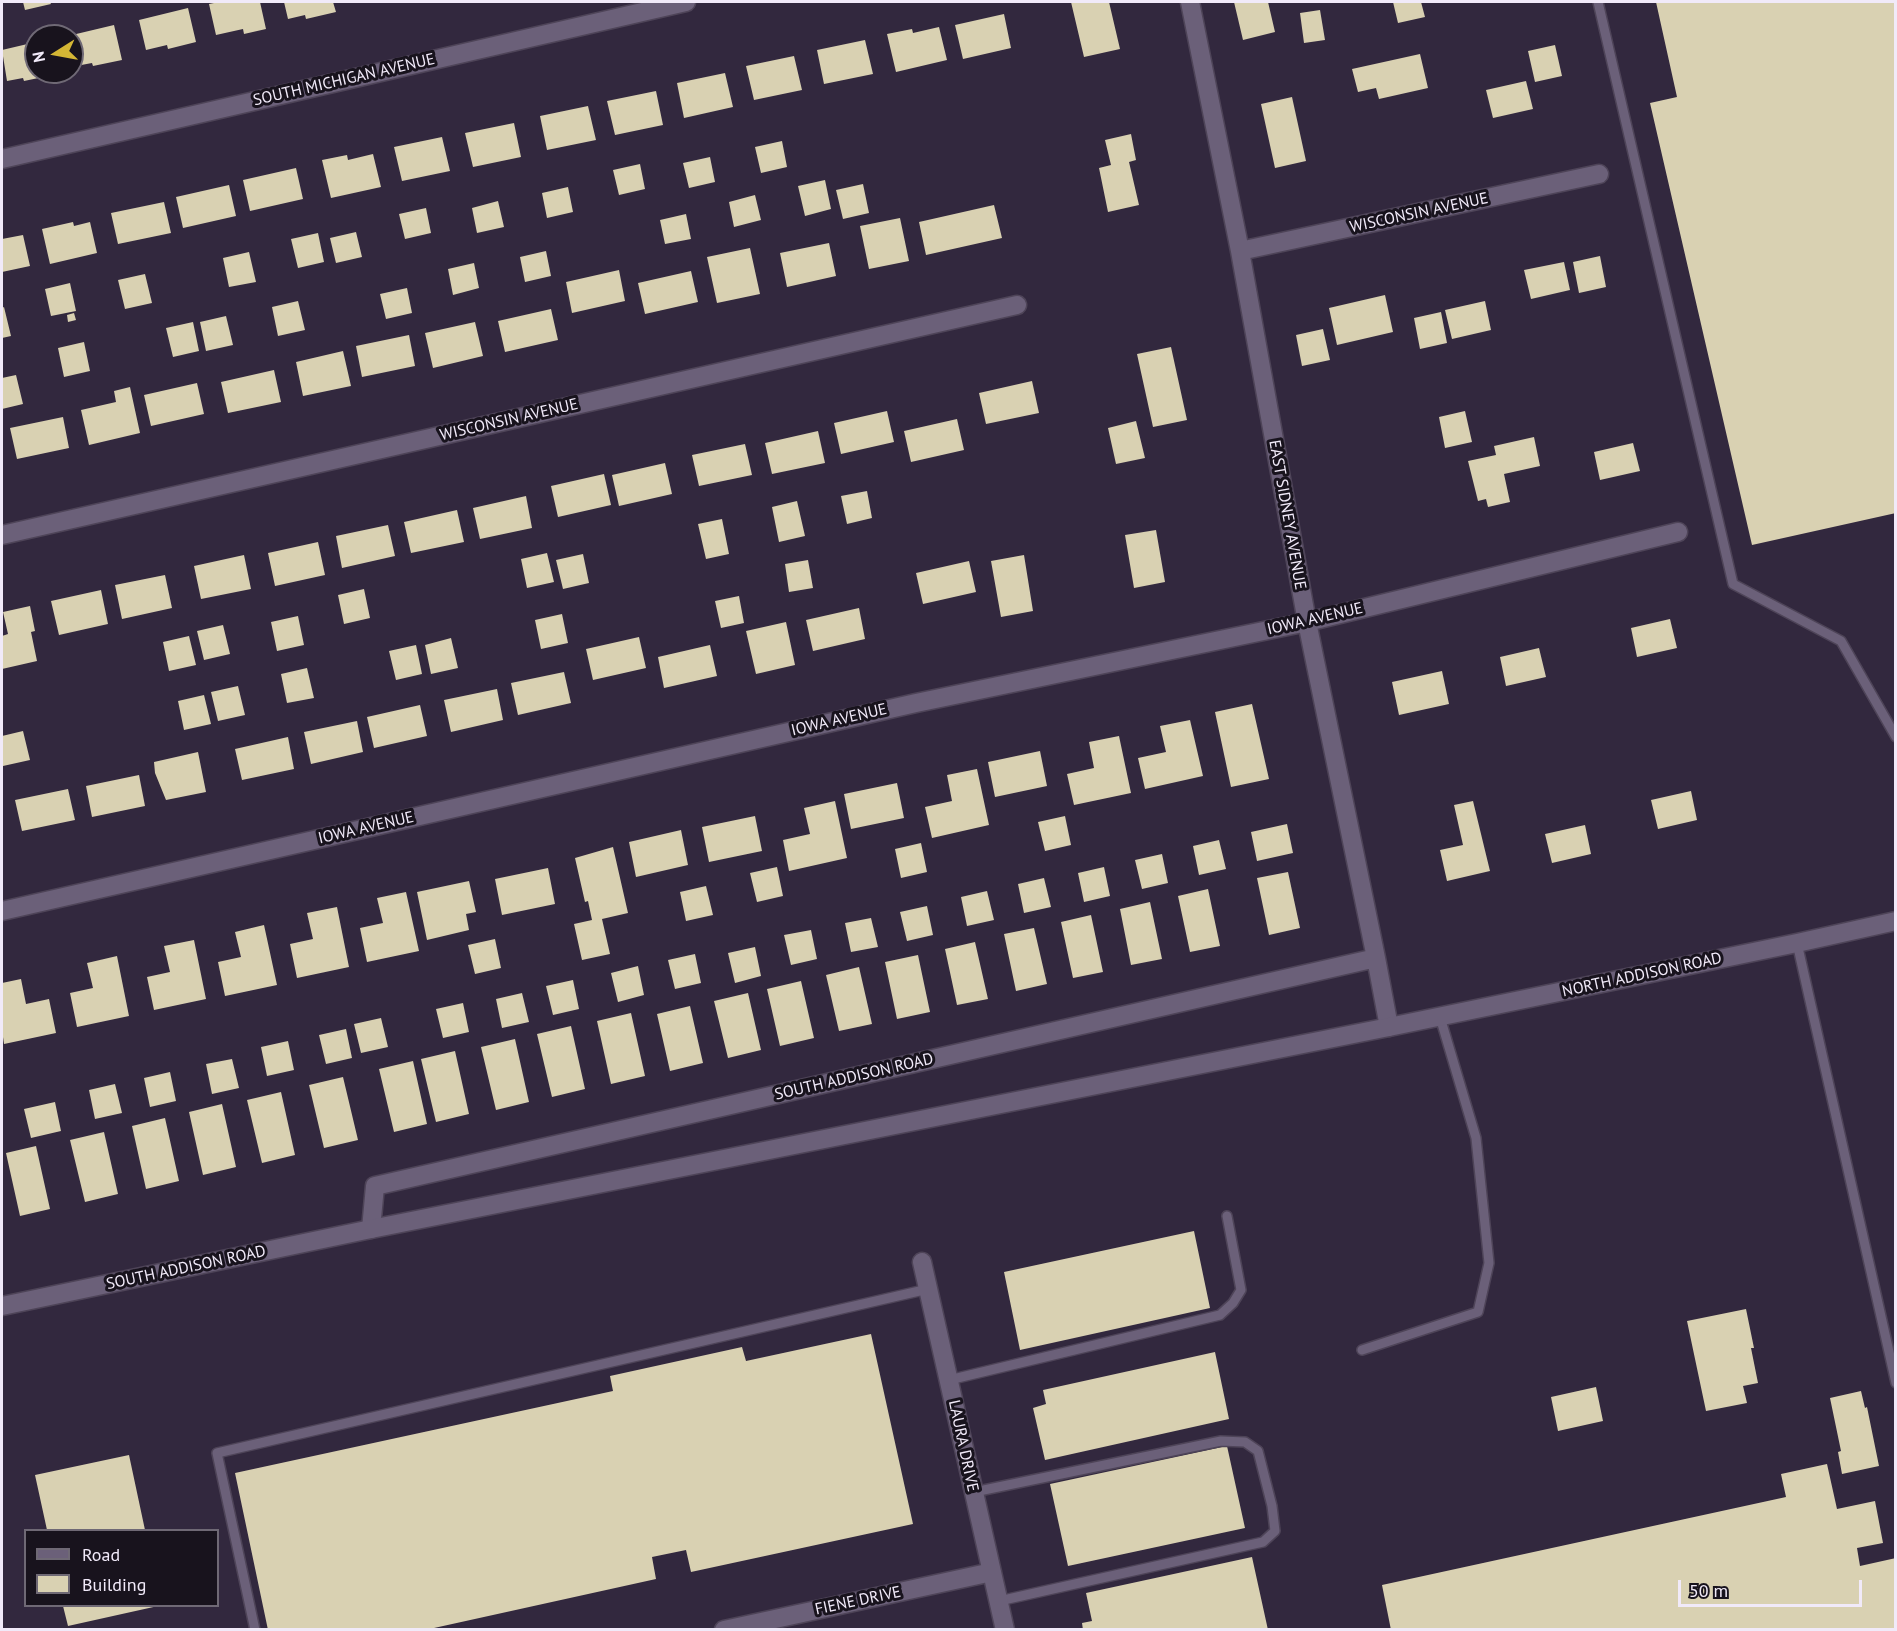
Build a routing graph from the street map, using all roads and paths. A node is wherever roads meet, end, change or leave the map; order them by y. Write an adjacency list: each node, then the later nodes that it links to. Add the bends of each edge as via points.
1 (687, 2): 4 (street, SOUTH MICHIGAN AVENUE)
2 (1190, 2): 6 (street, EAST SIDNEY AVENUE)
3 (1598, 2): 11 (lane, via 1733,584 1841,641)
4 (2, 159)
5 (1599, 174): 6 (street, WISCONSIN AVENUE)
6 (1240, 251): 10 (street, EAST SIDNEY AVENUE)
7 (1017, 305): 9 (street, WISCONSIN AVENUE)
8 (1678, 531): 10 (street, IOWA AVENUE)
9 (2, 535)
10 (1307, 622): 12 (street, IOWA AVENUE, via 916,703); 15 (street, EAST SIDNEY AVENUE)
11 (1896, 737)
12 (2, 910)
13 (1896, 921): 14 (street, NORTH ADDISON ROAD)
14 (1797, 943): 16 (street, NORTH ADDISON ROAD); 25 (lane)
15 (1376, 958): 17 (street, EAST SIDNEY AVENUE); 19 (street, SOUTH ADDISON ROAD, via 375,1186)
16 (1440, 1017): 17 (street, NORTH ADDISON ROAD); 23 (lane, via 1476,1138 1490,1263 1478,1312)
17 (1389, 1027): 19 (street, SOUTH ADDISON ROAD)
18 (1227, 1216): 24 (lane, via 1241,1290 1220,1314)
19 (371, 1229): 22 (street, SOUTH ADDISON ROAD)
20 (922, 1262): 21 (street, LAURA DRIVE)
21 (928, 1290): 24 (street, LAURA DRIVE); 29 (lane, via 217,1453)
22 (2, 1306)
23 (1362, 1350)
24 (949, 1380): 26 (street, LAURA DRIVE)
25 (1896, 1383)
26 (974, 1492): 27 (street, LAURA DRIVE); 28 (lane, via 1221,1441 1245,1442 1258,1451 1272,1506 1275,1532 1263,1542)
27 (992, 1572): 28 (street, LAURA DRIVE); 30 (street, FIENE DRIVE)
28 (999, 1601): 31 (street, LAURA DRIVE)
29 (255, 1629)
30 (724, 1629)
31 (1005, 1629)

